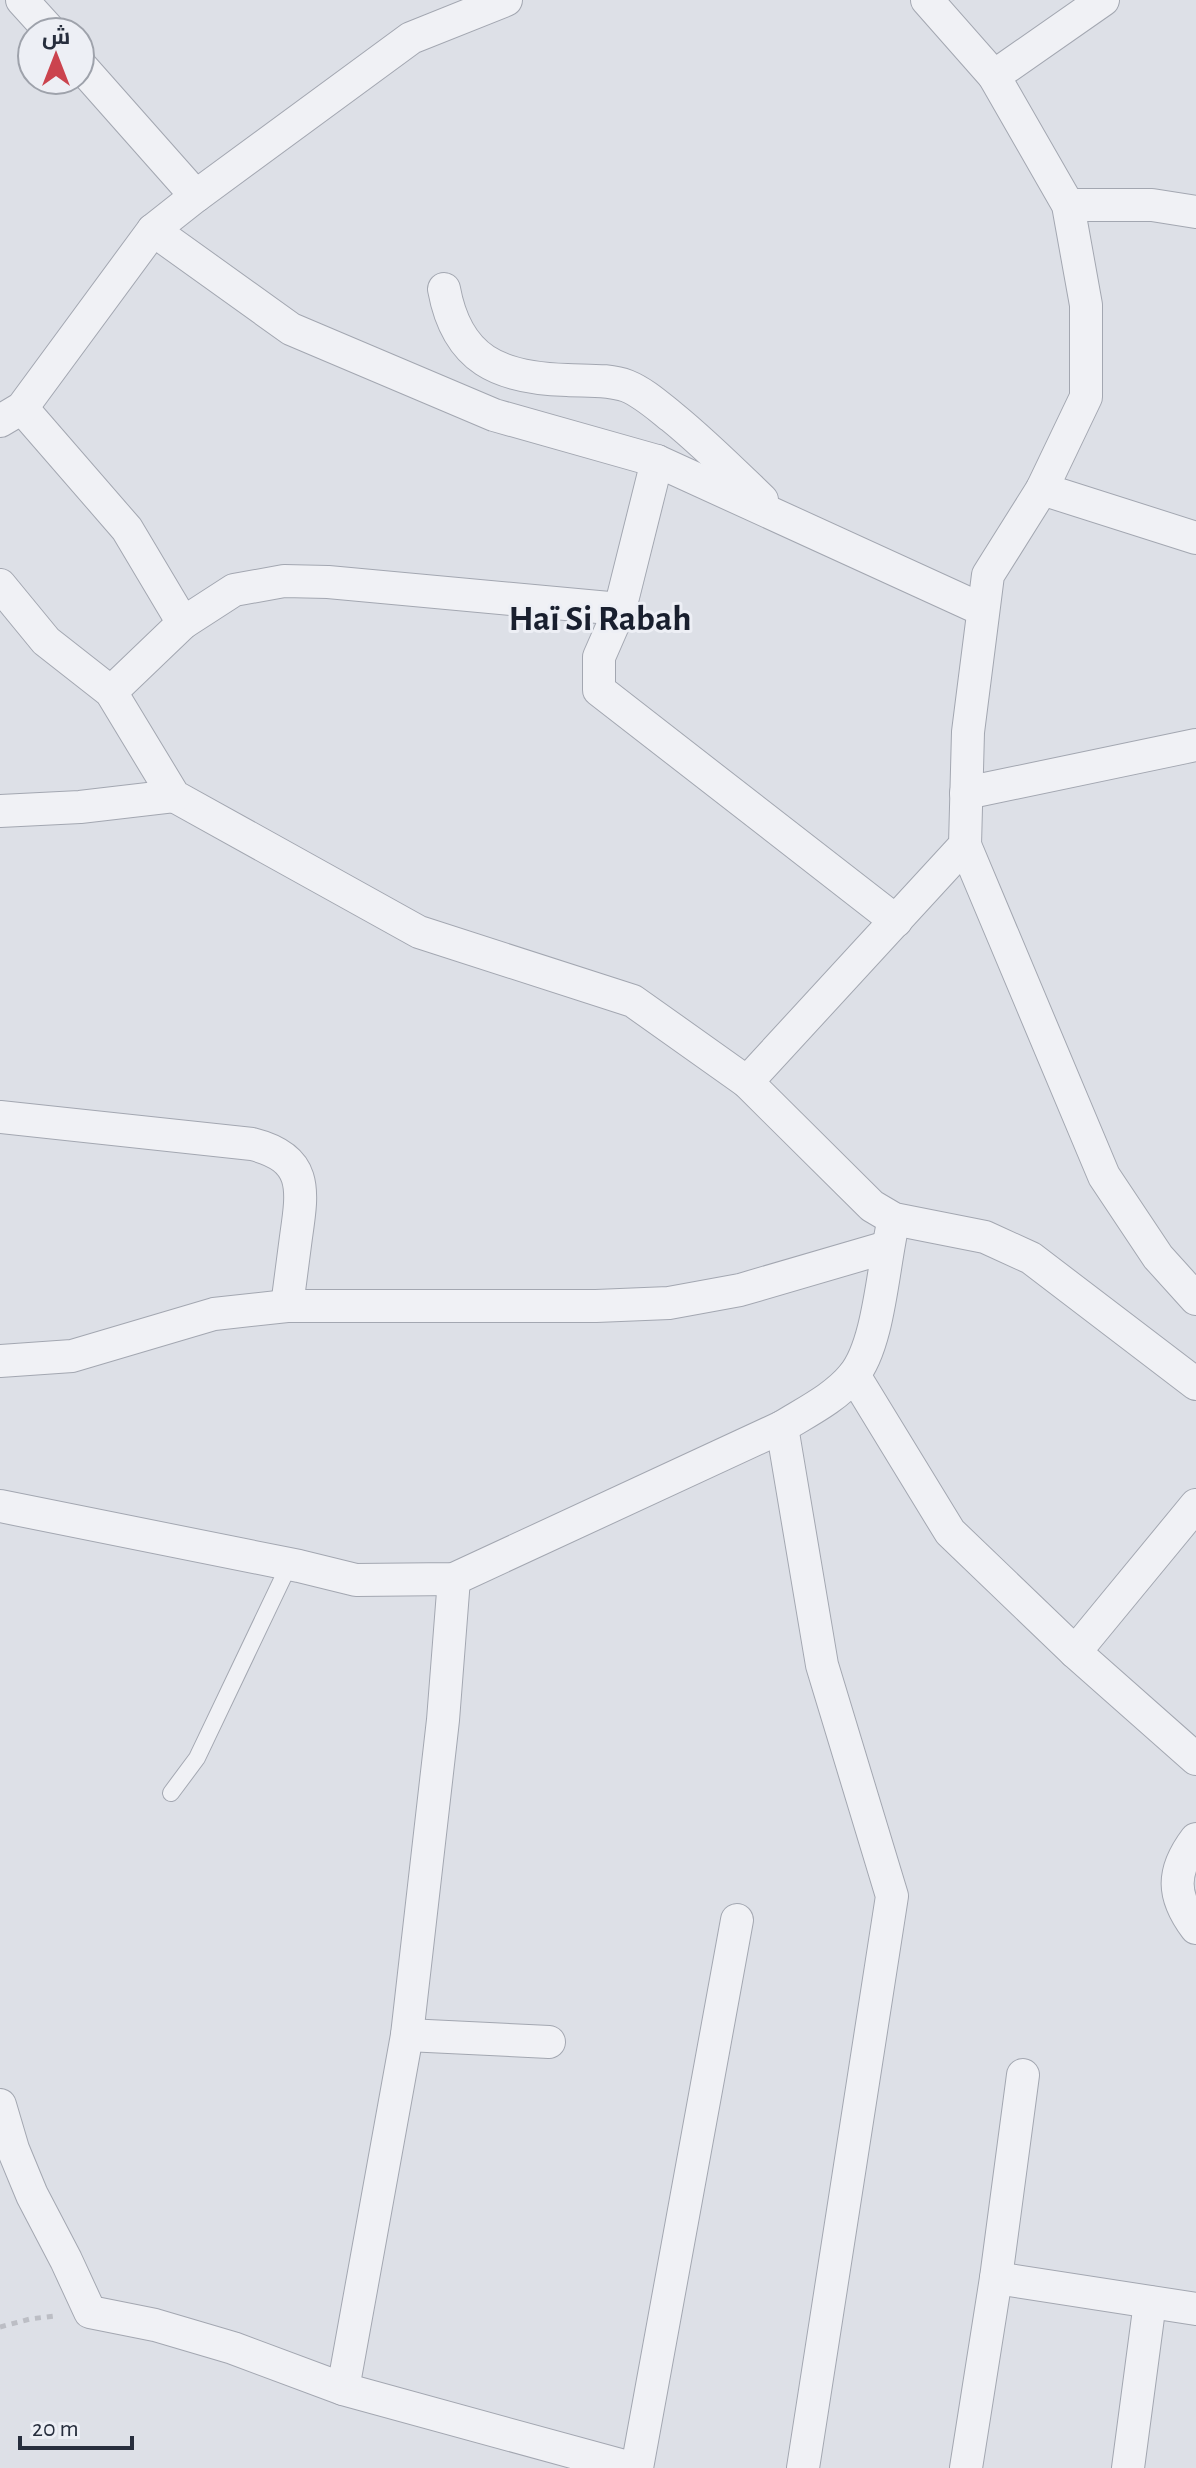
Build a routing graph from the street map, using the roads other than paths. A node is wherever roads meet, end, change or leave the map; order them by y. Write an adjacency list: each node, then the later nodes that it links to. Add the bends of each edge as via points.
1 (22, 0): 5 (street)
2 (506, 0): 8 (street, via 411,38)
3 (927, 0): 6 (street)
4 (1103, 0): 6 (street)
5 (36, 16)
6 (994, 76): 9 (street)
7 (96, 83): 8 (street)
8 (196, 196): 11 (street)
9 (1068, 205): 10 (street, via 1152,205); 15 (street, via 1086,305 1086,397)
10 (1196, 212)
11 (153, 230): 13 (street); 14 (street, via 291,329 494,415)
12 (444, 289): 16 (street, via 458,335 486,361 511,374 625,385 645,395)
13 (11, 414): 21 (street, via 127,529)
14 (657, 461): 16 (street); 19 (street)
15 (1042, 489): 17 (street); 20 (street, via 988,575)
16 (782, 518): 20 (street)
17 (1196, 538)
18 (0, 585): 22 (street, via 46,641)
19 (620, 609): 21 (street, via 284,581 234,590); 28 (street, via 599,657 599,690)
20 (983, 610): 24 (street)
21 (183, 623): 22 (street)
22 (111, 692): 25 (street)
23 (1196, 745): 24 (street)
24 (966, 793): 27 (street)
25 (174, 796): 26 (street); 29 (street, via 419,932 633,1001)
26 (0, 811)
27 (965, 845): 28 (street); 32 (street, via 1104,1176 1158,1257)
28 (896, 921): 29 (street)
29 (747, 1082): 31 (street, via 872,1206)
30 (0, 1117): 33 (street, via 273,1149 299,1178 301,1198)
31 (891, 1233): 33 (street, via 740,1290 669,1303); 35 (street, via 872,1338); 36 (street, via 985,1237 1031,1258)
32 (1196, 1299)
33 (287, 1306): 34 (street, via 214,1314 72,1356)
34 (0, 1361)
35 (854, 1375): 37 (street); 42 (street, via 950,1532)
36 (1196, 1384)
37 (782, 1427): 41 (street); 57 (street, via 822,1665 892,1896)
38 (1196, 1505): 42 (street)
39 (0, 1506): 40 (street)
40 (289, 1565): 41 (street, via 356,1580); 44 (lane, via 197,1758)
41 (454, 1579): 48 (street)
42 (1075, 1652): 43 (street)
43 (1196, 1759)
44 (171, 1793)
45 (1196, 1839): 47 (street, via 1181,1862 1177,1884 1182,1910)
46 (737, 1920): 56 (street)
47 (1196, 1928)
48 (407, 2035): 49 (street); 55 (street)
49 (549, 2042)
50 (1023, 2075): 52 (street)
51 (0, 2105): 55 (street, via 32,2195 90,2312 220,2344)
52 (996, 2278): 53 (street); 58 (street)
53 (1150, 2302): 54 (street); 59 (street)
54 (1196, 2309)
55 (343, 2389): 56 (street)
56 (634, 2468)
57 (803, 2468)
58 (966, 2468)
59 (1128, 2468)

